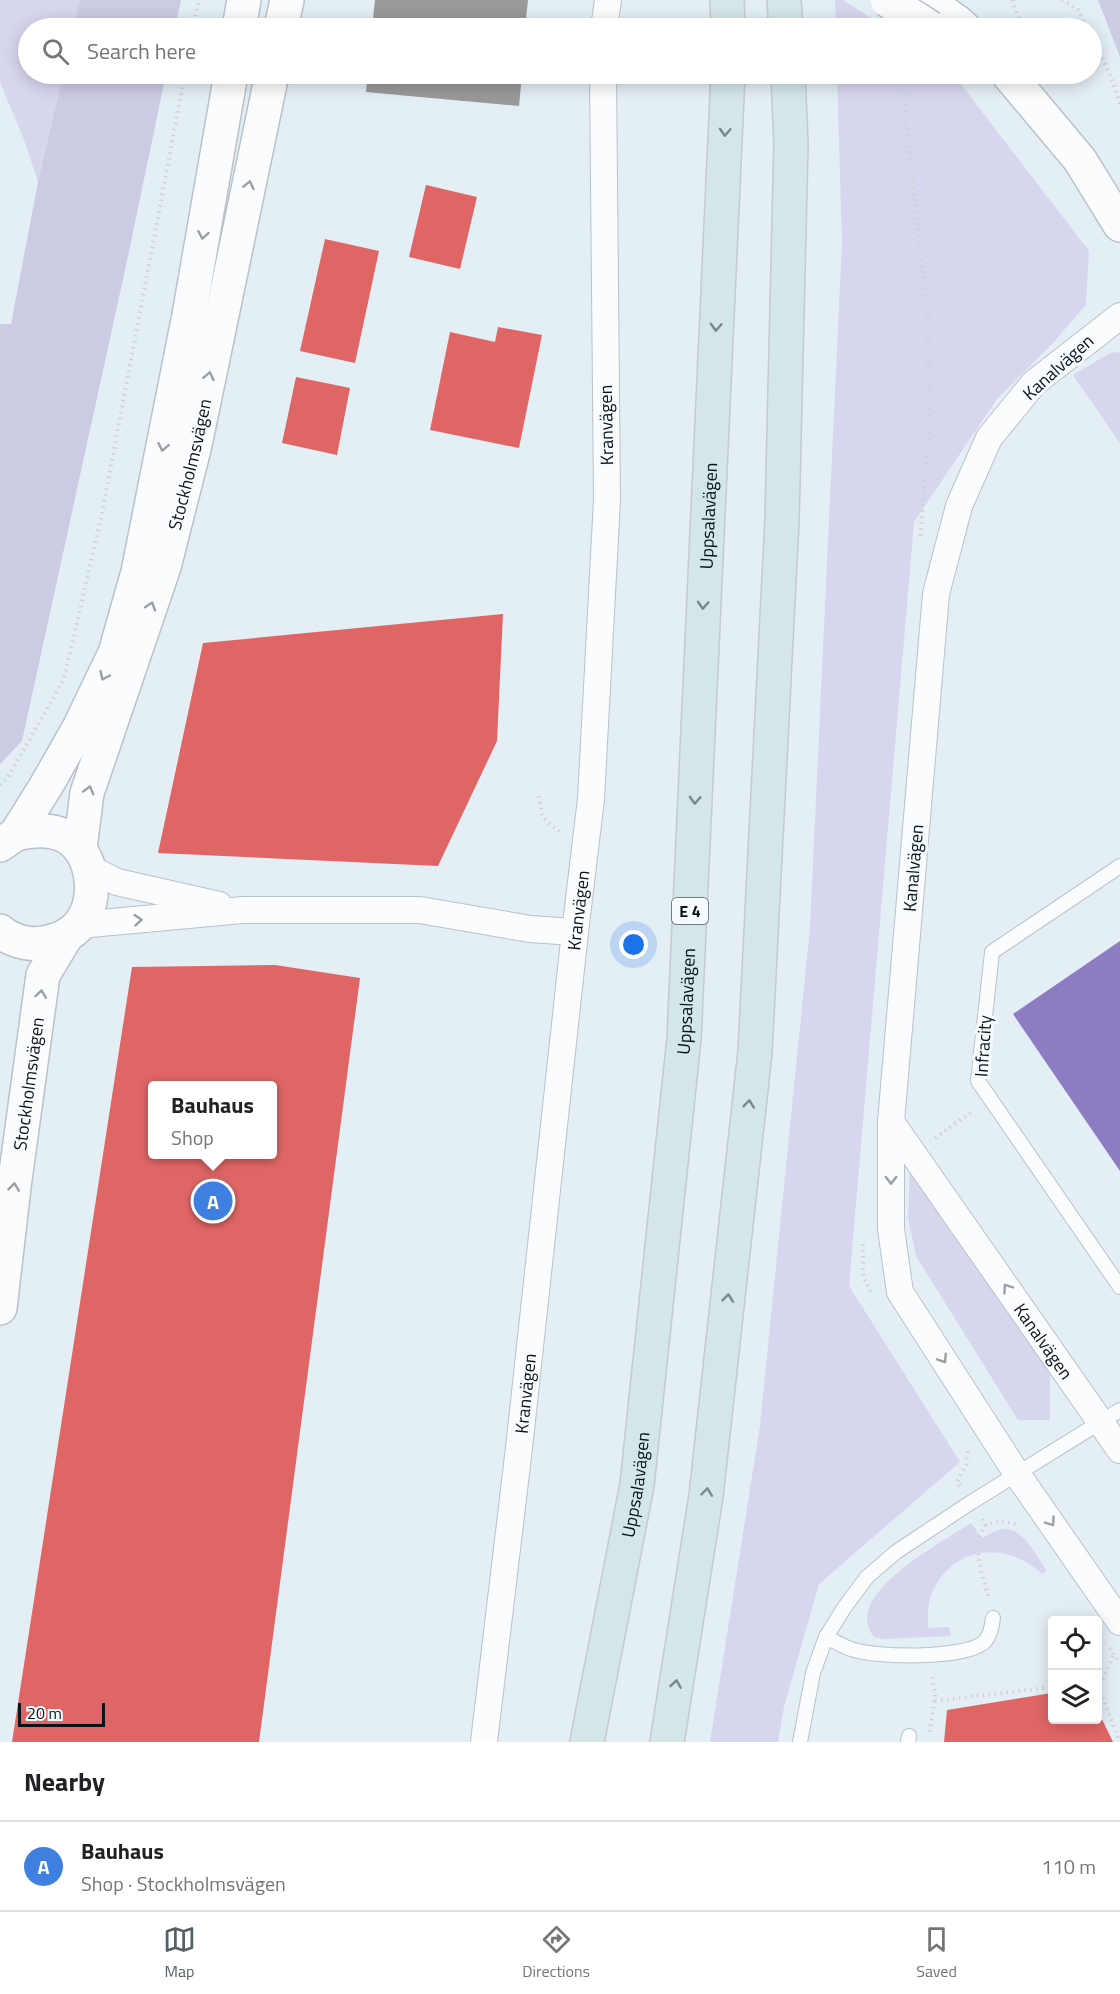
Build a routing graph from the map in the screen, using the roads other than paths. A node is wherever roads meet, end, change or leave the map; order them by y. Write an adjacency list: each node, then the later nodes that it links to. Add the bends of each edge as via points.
1 (244, 0): 8 (main road)
2 (287, 0): 9 (main road)
3 (608, 0): 10 (street)
4 (726, 0): 11 (highway)
5 (784, 0): 12 (highway)
6 (887, 0): 13 (main road, bridge)
7 (926, 0): 14 (main road)
8 (241, 18)
9 (283, 18)
10 (605, 18)
11 (727, 18)
12 (785, 18)
13 (931, 18)
14 (943, 18)
15 (229, 84): 25 (main road, Stockholmsvägen, one-way to 25, via 189,315 135,582 115,653 80,729)
16 (270, 84): 26 (main road, Stockholmsvägen, one-way to 16, via 87,794 164,567 195,445)
17 (603, 84): 31 (street, Kranvägen, via 607,500 591,799)
18 (728, 84): 42 (highway, Uppsalavägen / E 4, one-way to 42, via 684,1039 637,1485)
19 (788, 84): 43 (highway, one-way to 19, via 706,1496 755,1052 782,520 791,144)
20 (997, 84): 22 (main road)
21 (1016, 84): 22 (main road)
22 (1080, 160): 23 (main road)
23 (1120, 225)
24 (1120, 316): 32 (street, Kanalvägen, via 1034,383 989,438 959,506 936,594)
25 (8, 840): 26 (main road, Stockholmsvägen, via 33,830 50,831 65,836)
26 (84, 858): 28 (street, via 117,882); 29 (main road, Stockholmsvägen, via 92,891 87,909)
27 (1120, 866): 33 (lane, Infracity, via 992,952 978,1081)
28 (243, 910): 29 (street, one-way to 28); 31 (street, via 420,910 530,929)
29 (73, 930): 30 (main road, via 37,945 20,942); 34 (main road, Stockholmsvägen, one-way to 29, via 43,975)
30 (0, 931)
31 (575, 932): 41 (street, Kranvägen)
32 (891, 1122): 35 (street, Kanalvägen, one-way to 32); 37 (street, one-way to 37, via 891,1229 900,1292)
33 (1120, 1287)
34 (0, 1308)
35 (1110, 1416): 36 (street, Kanalvägen); 37 (lane)
36 (1120, 1450)
37 (1017, 1474): 39 (street, one-way to 39); 40 (lane, via 881,1564 843,1608)
38 (993, 1618): 40 (lane, via 984,1643 929,1655 879,1655 851,1649)
39 (1120, 1622)
40 (826, 1637): 44 (lane, via 813,1673)
41 (484, 1742)
42 (587, 1742)
43 (667, 1742)
44 (800, 1742)

